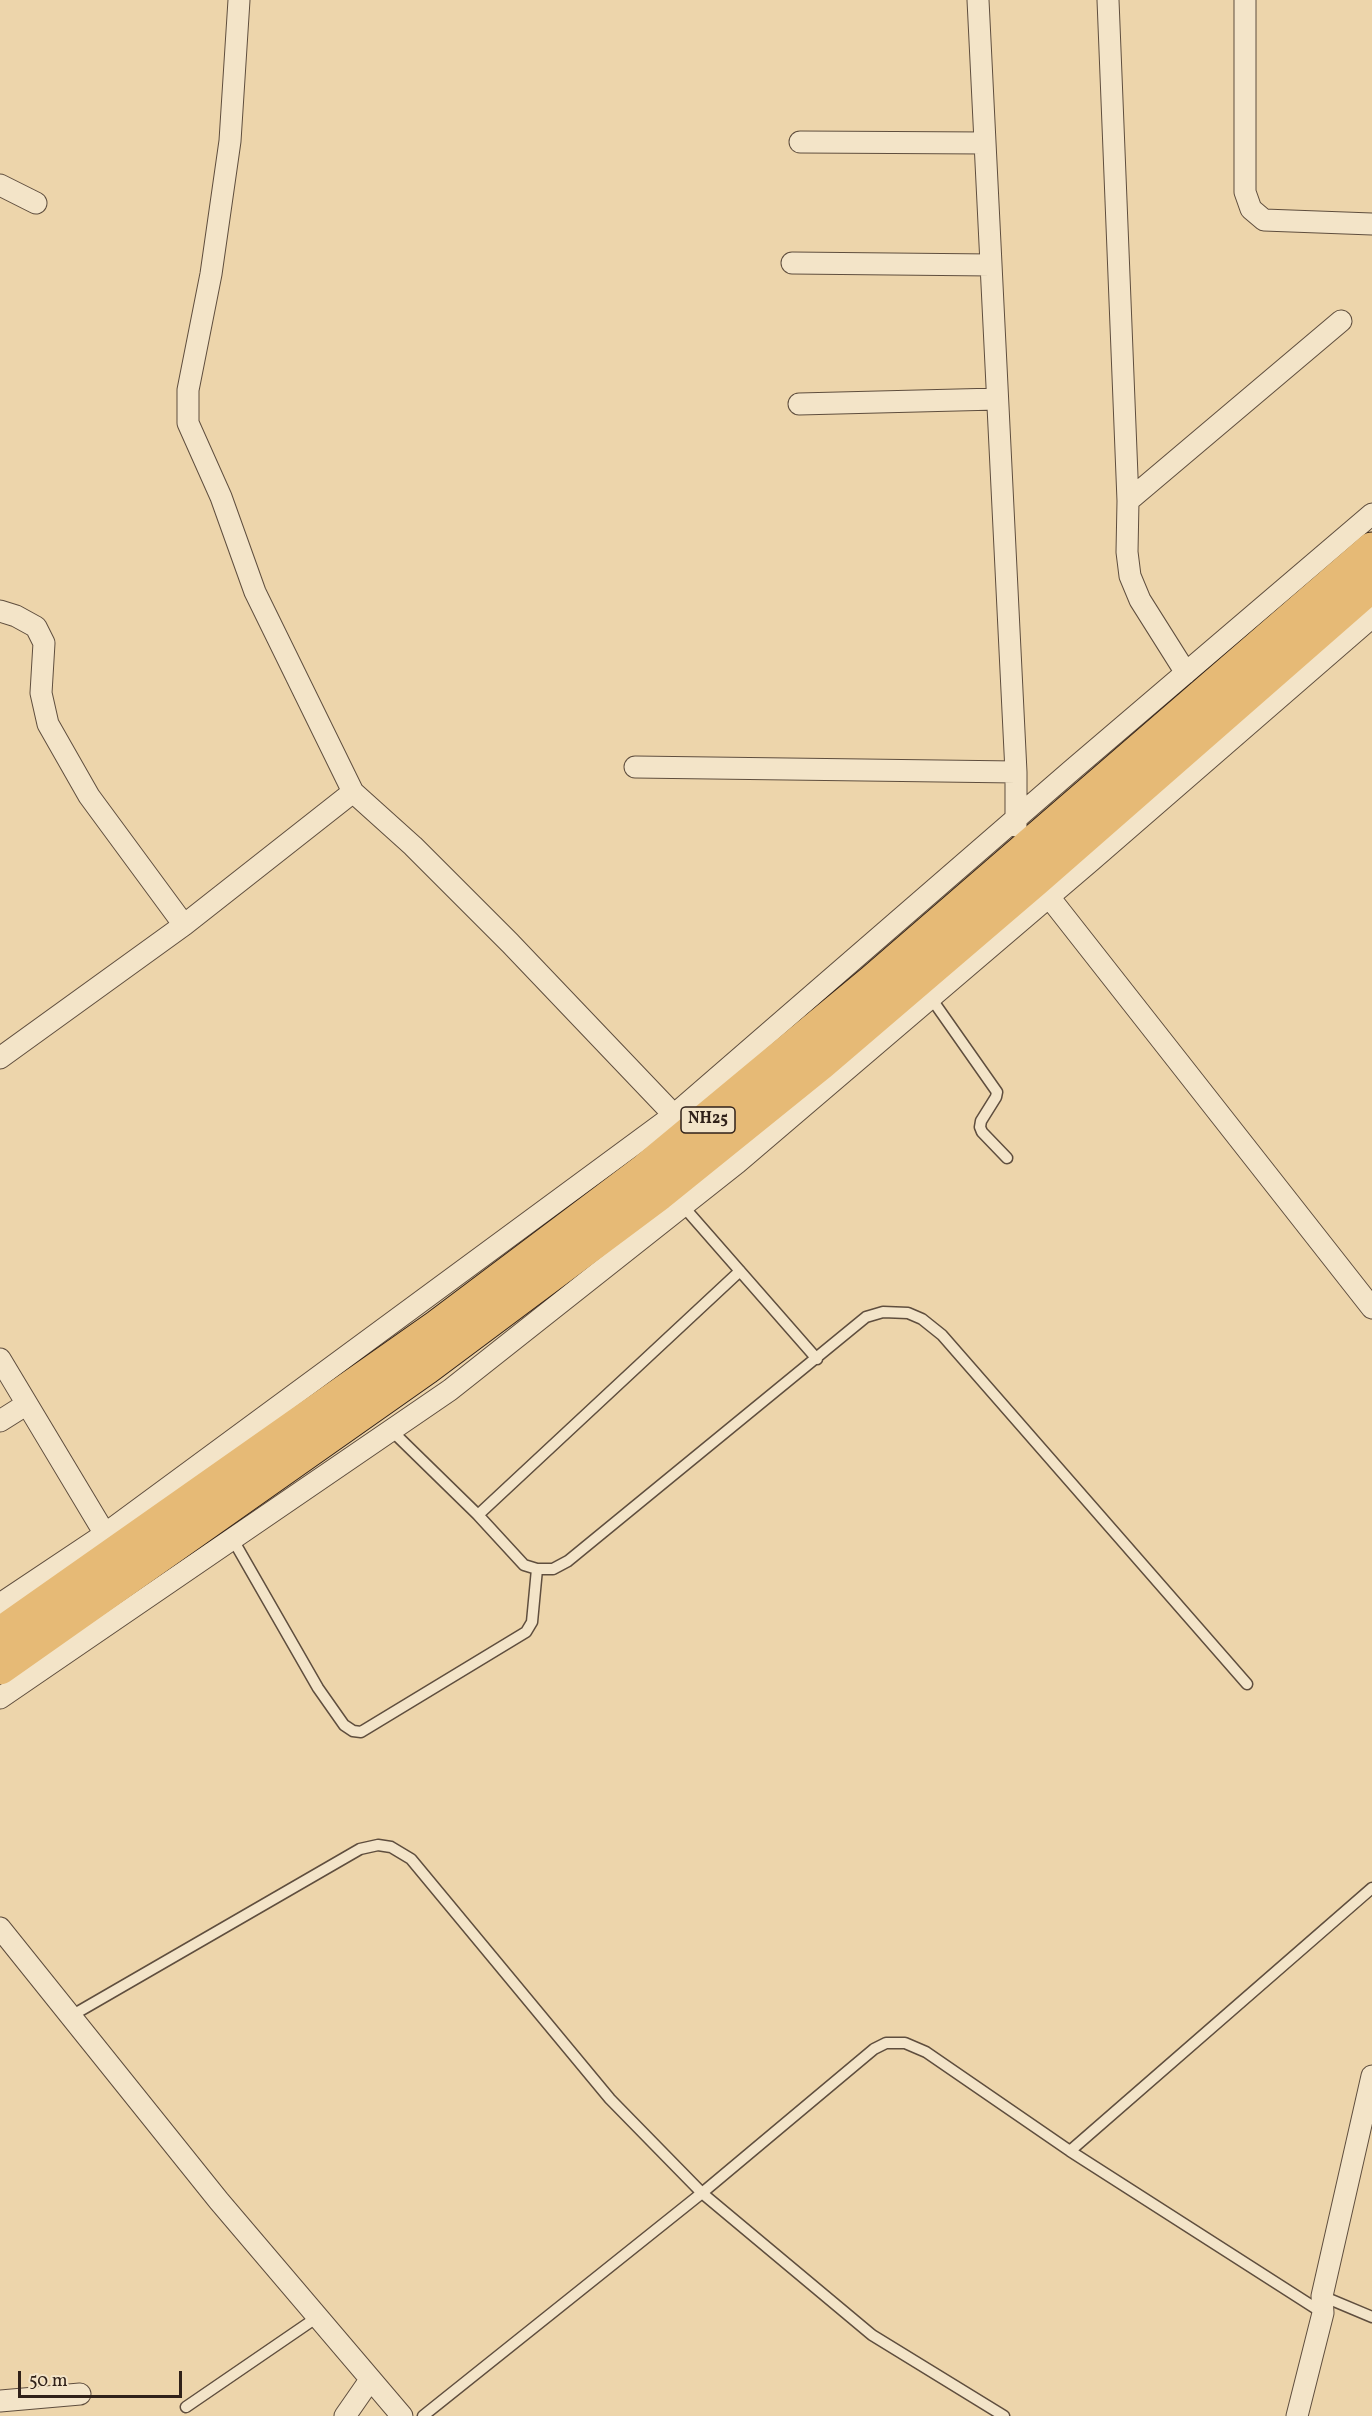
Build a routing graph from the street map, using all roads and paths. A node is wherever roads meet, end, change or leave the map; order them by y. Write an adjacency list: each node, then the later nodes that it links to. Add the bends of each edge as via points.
1 (239, 0): 24 (street, via 230,141 211,274 188,390 188,423 221,497 255,592)
2 (978, 0): 6 (street)
3 (1108, 0): 15 (street)
4 (1245, 0): 9 (street, via 1245,192 1251,209 1264,220)
5 (800, 142): 6 (street)
6 (985, 142): 11 (street)
7 (0, 185): 8 (street)
8 (36, 203)
9 (1372, 224)
10 (792, 263): 11 (street)
11 (991, 265): 13 (street)
12 (1341, 321): 15 (street)
13 (997, 399): 14 (street); 23 (street)
14 (799, 404)
15 (1128, 501): 21 (street, via 1130,576 1140,600)
16 (1372, 514): 21 (street)
17 (1372, 549): 26 (highway, NH25)
18 (1372, 585): 26 (highway, NH25)
19 (0, 611): 27 (street, via 36,627 44,643 42,693 48,724 88,796)
20 (1372, 617): 26 (street)
21 (1186, 673): 25 (street)
22 (635, 767): 23 (street)
23 (1016, 771): 25 (street)
24 (353, 792): 27 (street); 30 (street, via 502,935)
25 (1016, 818): 26 (street); 30 (street)
26 (1034, 878): 28 (street); 34 (street); 45 (highway, NH25, via 438,1326); 46 (highway, NH25, via 820,1064 659,1194 426,1368)
27 (184, 925): 29 (street)
28 (931, 998): 31 (lane, via 997,1092 980,1127); 32 (street)
29 (0, 1058)
30 (674, 1115): 41 (street)
31 (1007, 1158)
32 (682, 1206): 33 (lane); 39 (street, via 450,1390)
33 (740, 1271): 36 (lane); 40 (lane)
34 (1372, 1308)
35 (0, 1359): 37 (street)
36 (817, 1359): 43 (lane, via 568,1562 553,1569); 47 (lane, via 866,1317 883,1312 908,1313 922,1319 942,1335)
37 (27, 1404): 38 (street); 41 (street)
38 (0, 1421)
39 (391, 1430): 40 (lane); 42 (street)
40 (478, 1515): 43 (lane, via 524,1565)
41 (105, 1534): 44 (street)
42 (232, 1538): 43 (lane, via 318,1688 344,1725 361,1732 526,1632 532,1622); 48 (street)
43 (537, 1569)
44 (0, 1604)
45 (0, 1634)
46 (0, 1668)
47 (1247, 1684)
48 (0, 1698)
49 (1372, 1888): 53 (lane)
50 (0, 1928): 51 (street)
51 (71, 2016): 54 (lane, via 360,1849 391,1847 411,1858 610,2099); 57 (street)
52 (1372, 2076): 55 (street)
53 (1070, 2151): 54 (lane, via 926,2052 905,2043 886,2043); 55 (lane)
54 (702, 2193): 64 (lane); 65 (lane, via 872,2335)
55 (1323, 2304): 56 (lane); 66 (street)
56 (1372, 2317)
57 (316, 2318): 58 (street); 61 (lane)
58 (370, 2380): 62 (street); 63 (street)
59 (80, 2394): 60 (street)
60 (0, 2401)
61 (186, 2407)
62 (345, 2416)
63 (402, 2416)
64 (423, 2416)
65 (1004, 2416)
66 (1297, 2416)

